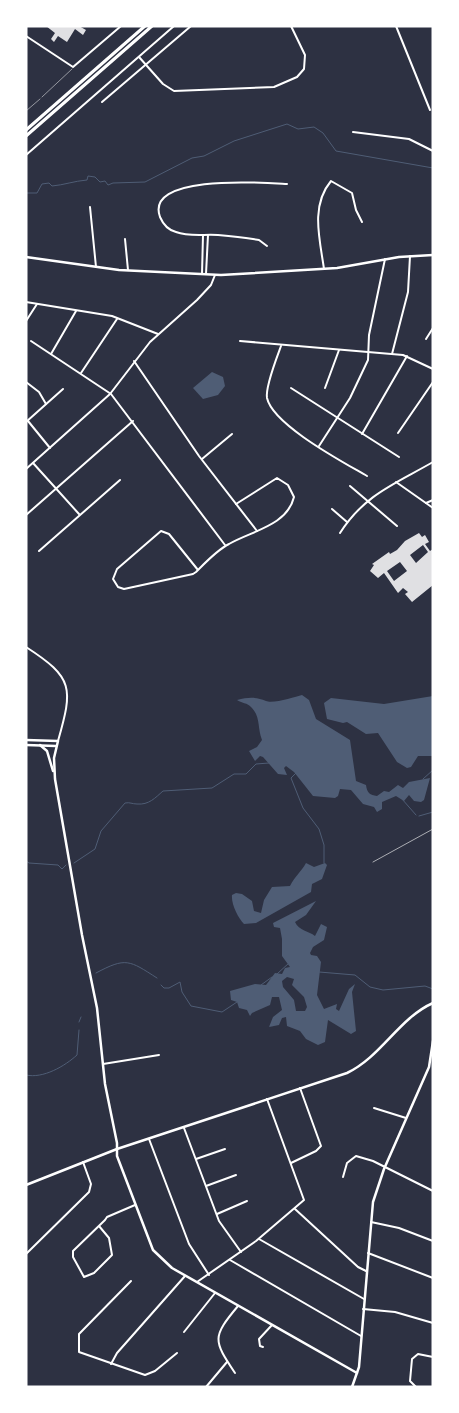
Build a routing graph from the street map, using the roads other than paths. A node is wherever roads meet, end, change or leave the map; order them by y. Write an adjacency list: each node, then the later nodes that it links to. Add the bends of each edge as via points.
1 (112, 26): 9 (street)
2 (121, 26): 9 (street)
3 (144, 26): 17 (highway)
4 (152, 26): 19 (highway)
5 (174, 26): 11 (street)
6 (191, 26): 12 (street)
7 (291, 26): 12 (street, via 305,55 304,69 297,77 274,88 178,92 165,87)
8 (396, 26): 16 (street)
9 (117, 30): 13 (street)
10 (26, 36): 13 (street)
11 (138, 57): 12 (street); 21 (street)
12 (145, 65): 15 (street)
13 (73, 68): 14 (lane)
14 (42, 98)
15 (102, 102)
16 (430, 110)
17 (26, 130)
18 (353, 132): 20 (street, via 409,139)
19 (26, 137)
20 (433, 151)
21 (26, 155)
22 (288, 184): 25 (street, via 214,182 173,191 164,198 159,213 167,227 176,233)
23 (90, 207): 33 (street)
24 (362, 222): 34 (street, via 352,192 331,181 318,212)
25 (203, 235): 26 (street); 36 (street)
26 (208, 235): 28 (street, via 259,240); 37 (street)
27 (126, 239): 35 (street)
28 (268, 246)
29 (433, 255): 30 (main road)
30 (410, 256): 32 (main road); 53 (street, via 408,292)
31 (26, 257): 33 (main road)
32 (385, 259): 34 (main road); 51 (street, via 369,332)
33 (96, 267): 35 (main road)
34 (324, 269): 38 (main road)
35 (128, 270): 36 (main road)
36 (202, 274): 37 (main road)
37 (206, 274): 38 (main road)
38 (215, 275): 45 (street, via 202,296)
39 (26, 302): 40 (street)
40 (37, 304): 41 (street); 43 (street)
41 (76, 310): 42 (street); 52 (street)
42 (117, 318): 45 (street); 57 (street)
43 (26, 321)
44 (433, 328): 47 (street)
45 (158, 334): 55 (street)
46 (240, 340): 49 (street)
47 (426, 340)
48 (31, 341): 52 (street)
49 (281, 345): 50 (street); 71 (street, via 268,400 288,426)
50 (339, 350): 51 (street); 61 (street)
51 (368, 353): 53 (street); 65 (street, via 368,360)
52 (50, 354): 57 (street)
53 (392, 354): 54 (street)
54 (407, 356): 56 (street); 70 (street)
55 (134, 361): 63 (street); 74 (street)
56 (433, 369)
57 (81, 373): 63 (street)
58 (26, 382): 64 (street, via 42,396)
59 (433, 382): 68 (street)
60 (291, 388): 65 (street)
61 (325, 388)
62 (64, 389): 64 (street)
63 (111, 394): 67 (street); 72 (street)
64 (46, 405): 66 (street)
65 (337, 418): 70 (street); 71 (street)
66 (27, 422): 72 (street)
67 (134, 422): 82 (street); 95 (street)
68 (398, 433)
69 (232, 434): 74 (street)
70 (362, 434): 73 (street)
71 (319, 446): 78 (street)
72 (50, 448): 76 (street)
73 (399, 457)
74 (202, 459): 86 (street)
75 (433, 462): 80 (street)
76 (33, 463): 77 (street); 82 (street)
77 (26, 469)
78 (366, 476)
79 (120, 480): 89 (street)
80 (396, 482): 84 (street, via 376,492); 85 (street)
81 (350, 486): 84 (street)
82 (57, 489): 89 (street); 90 (street)
83 (433, 500): 85 (street)
84 (367, 502): 91 (street); 92 (street)
85 (426, 503): 87 (street)
86 (236, 504): 93 (street); 93 (street, via 275,478 282,479 291,489 294,497 289,508 277,521)
87 (433, 508)
88 (332, 509): 91 (street)
89 (80, 514): 96 (street)
90 (26, 515)
91 (346, 522): 94 (street)
92 (397, 526)
93 (257, 531): 95 (street)
94 (340, 532)
95 (225, 546): 97 (street)
96 (39, 551)
97 (198, 570): 97 (street, via 184,577 124,589 118,587 113,579 117,569 160,531 169,534)
98 (26, 647): 100 (street, via 53,664 64,680 68,700)
99 (26, 740): 100 (main road)
100 (58, 741): 103 (main road)
101 (26, 745): 102 (main road)
102 (40, 745): 103 (main road); 104 (main road, via 47,751)
103 (56, 746): 104 (main road)
104 (55, 779): 108 (main road, via 97,1008)
105 (433, 1003): 109 (main road, via 405,1023 358,1068)
106 (433, 1042): 112 (main road, via 428,1066)
107 (159, 1055): 108 (street)
108 (103, 1064): 115 (main road)
109 (300, 1088): 110 (main road); 119 (street, via 321,1146)
110 (267, 1099): 113 (main road); 119 (street)
111 (374, 1108): 112 (street)
112 (406, 1118): 120 (main road)
113 (184, 1127): 114 (main road); 117 (street)
114 (149, 1139): 115 (main road); 139 (street, via 189,1244)
115 (117, 1149): 118 (main road); 127 (main road)
116 (225, 1149): 117 (street)
117 (196, 1159): 124 (street)
118 (83, 1162): 123 (main road); 136 (street, via 91,1184 90,1192)
119 (291, 1162): 128 (street, via 304,1200)
120 (384, 1167): 122 (street, via 356,1156 347,1163); 125 (street); 130 (main road)
121 (236, 1175): 124 (street)
122 (343, 1177)
123 (26, 1184)
124 (206, 1186): 129 (street)
125 (433, 1191)
126 (247, 1201): 129 (street)
127 (135, 1205): 131 (street, via 113,1214); 140 (main road, via 155,1253)
128 (295, 1209): 132 (street); 138 (street)
129 (217, 1214): 134 (street)
130 (370, 1222): 133 (street, via 399,1228); 135 (main road)
131 (99, 1226): 131 (street, via 109,1238 112,1255 94,1273 84,1276 80,1274 72,1253)
132 (259, 1239): 134 (street); 145 (street)
133 (433, 1241)
134 (241, 1252): 137 (street)
135 (368, 1253): 138 (main road); 141 (street)
136 (26, 1254)
137 (230, 1260): 139 (street); 151 (street)
138 (366, 1271): 145 (main road)
139 (209, 1274): 143 (street)
140 (185, 1276): 143 (main road); 156 (street)
141 (433, 1278)
142 (131, 1281): 156 (street, via 79,1334 79,1353)
143 (197, 1282): 144 (main road)
144 (215, 1293): 146 (main road); 150 (street)
145 (364, 1299): 147 (main road)
146 (238, 1306): 149 (main road); 155 (street, via 219,1331 219,1345)
147 (363, 1309): 148 (street, via 395,1312); 151 (main road)
148 (433, 1324)
149 (272, 1325): 152 (street, via 259,1339); 158 (main road)
150 (184, 1332)
151 (361, 1336): 158 (main road)
152 (263, 1347)
153 (177, 1353): 156 (street, via 151,1373 142,1374)
154 (433, 1357): 161 (street, via 418,1354 412,1358 410,1381)
155 (227, 1361): 157 (street); 159 (street)
156 (111, 1364)
157 (235, 1373)
158 (357, 1373): 160 (main road)
159 (206, 1387)
160 (352, 1387)
161 (416, 1387)

